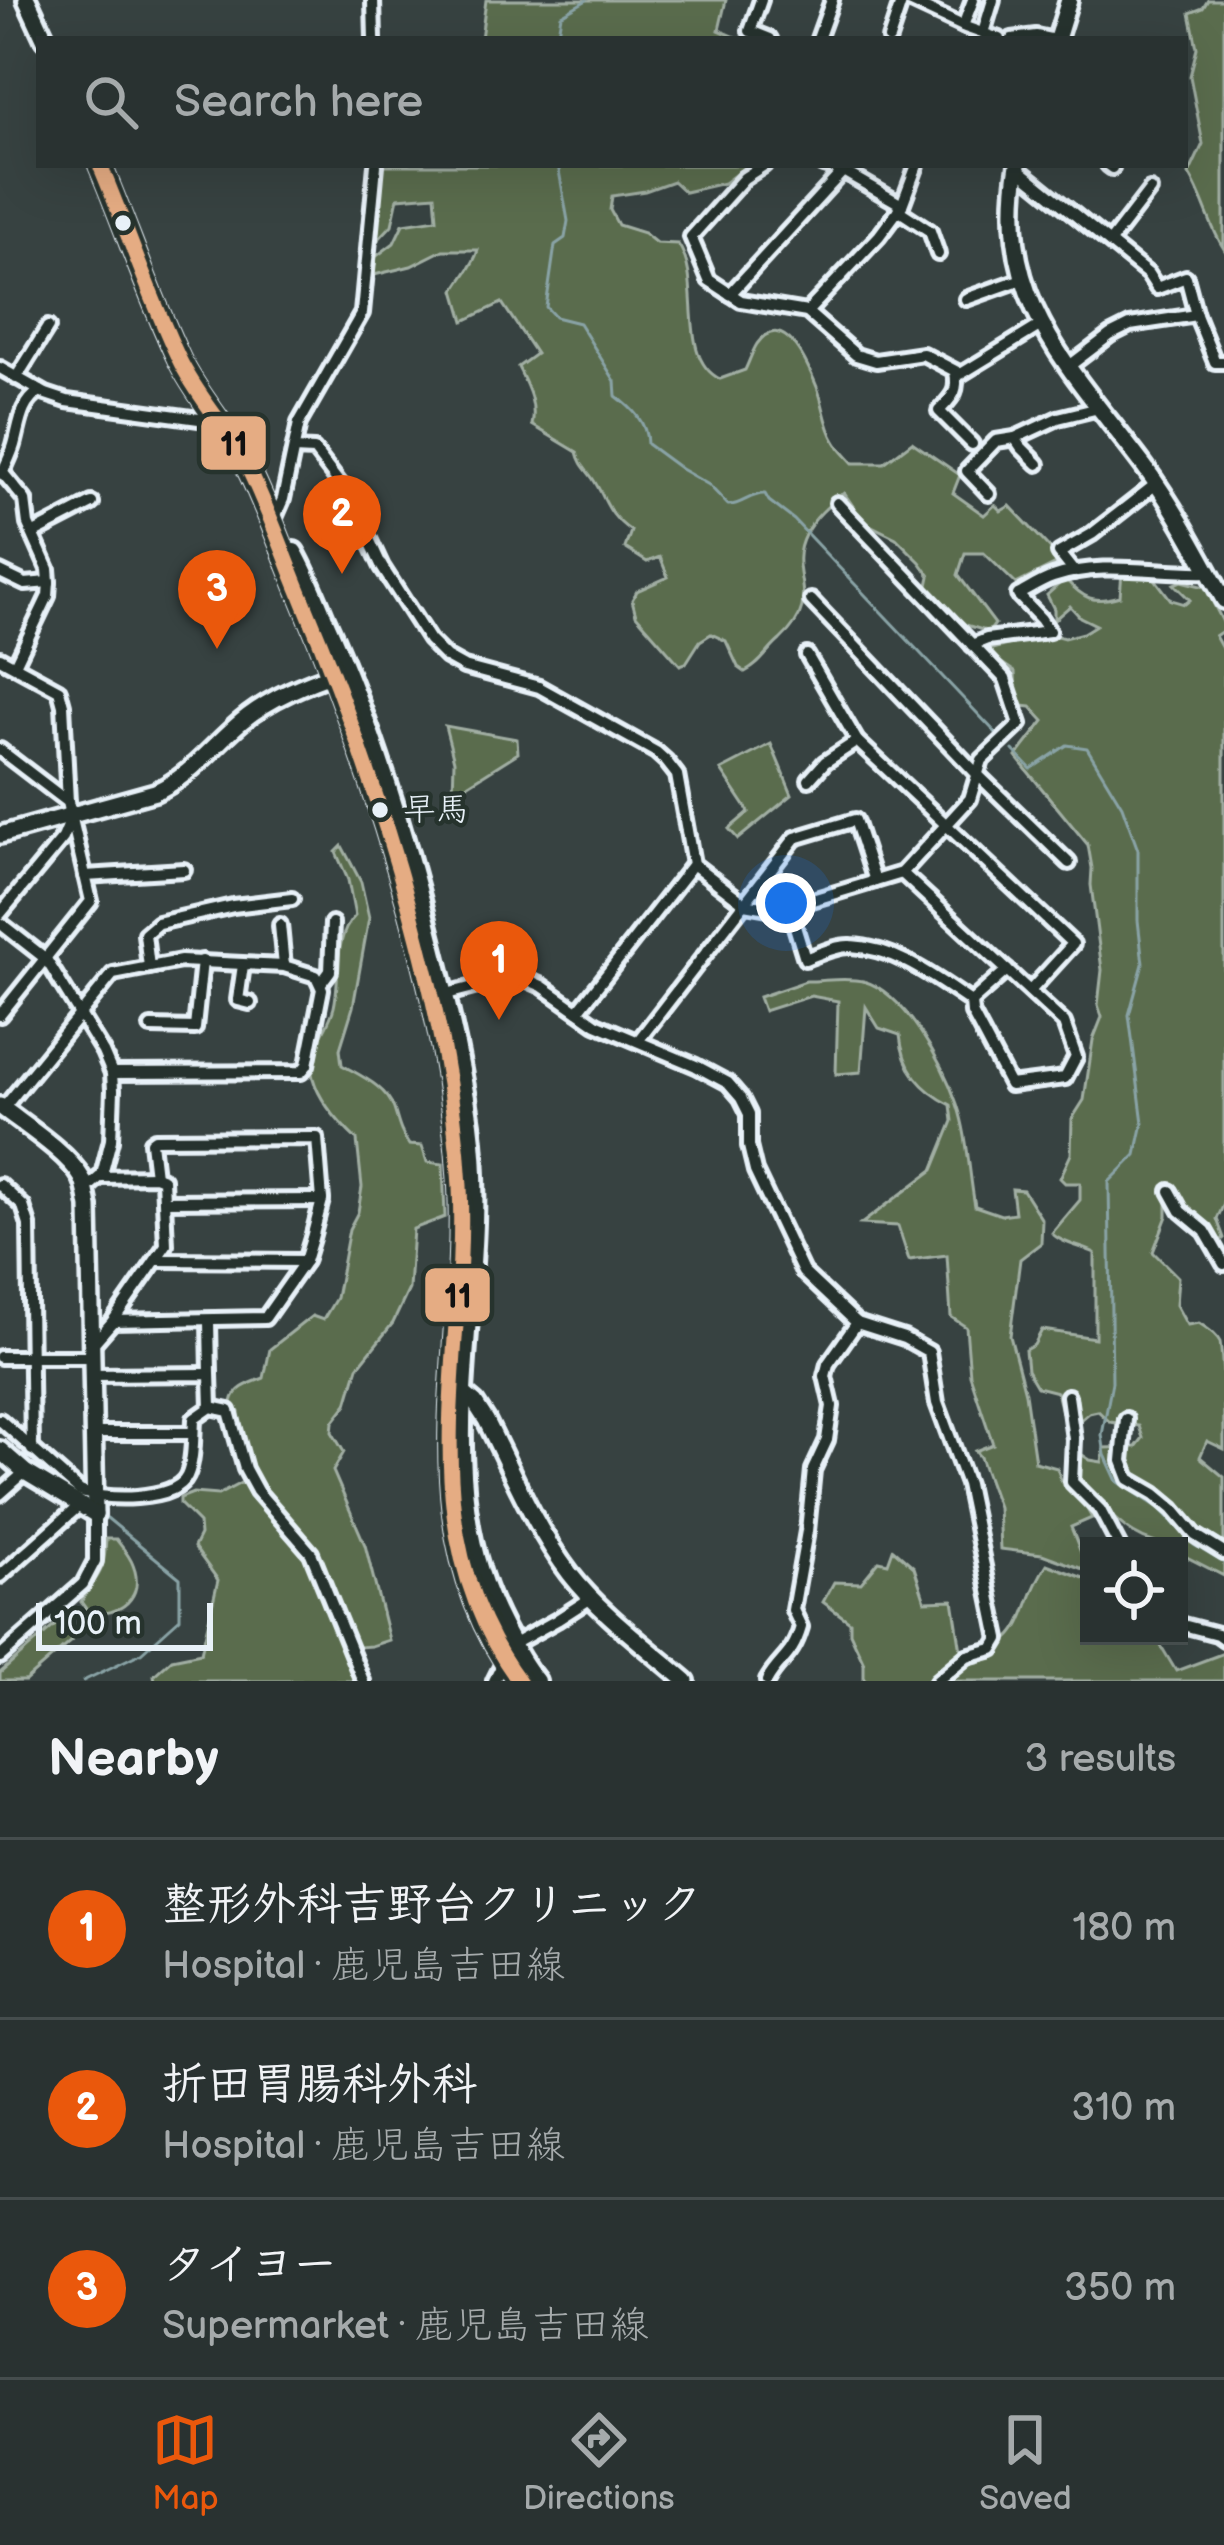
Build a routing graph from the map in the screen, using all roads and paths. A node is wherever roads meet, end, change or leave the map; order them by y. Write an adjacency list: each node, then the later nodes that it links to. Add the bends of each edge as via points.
1 (373, 0): 12 (street)
2 (761, 0): 13 (street, via 750,31)
3 (832, 0): 14 (street)
4 (904, 0): 9 (street); 15 (street)
5 (973, 0): 9 (street)
6 (993, 0): 10 (street)
7 (1069, 0): 17 (street)
8 (29, 1): 11 (main road)
9 (963, 31): 10 (street)
10 (983, 34): 16 (street)
11 (44, 36)
12 (374, 36)
13 (762, 36)
14 (819, 36)
15 (890, 36)
16 (989, 36)
17 (1055, 36)
18 (101, 168): 43 (main road, via 179,359)
19 (376, 168): 46 (street, via 362,313 299,423)
20 (760, 168): 30 (street, via 691,237 709,280)
21 (844, 168): 26 (street); 30 (street)
22 (915, 168): 26 (street)
23 (1018, 168): 29 (street, via 1013,217)
24 (1020, 168): 27 (street)
25 (1150, 190): 27 (street)
26 (900, 208): 28 (street, via 930,231); 32 (street)
27 (1110, 242): 33 (street, via 1156,288 1186,277)
28 (938, 254)
29 (1022, 279): 31 (street); 34 (street)
30 (730, 294): 32 (street)
31 (966, 299)
32 (807, 312): 39 (street, via 856,355 876,361 923,354)
33 (1196, 315): 36 (street, via 1215,362); 38 (street, via 1130,325)
34 (1041, 325): 38 (street); 39 (street)
35 (49, 326): 40 (street)
36 (1224, 362)
37 (0, 368): 40 (street)
38 (1068, 368): 42 (street)
39 (955, 372): 45 (street, via 958,385 939,411)
40 (16, 378): 41 (street)
41 (40, 392): 43 (street); 48 (street, via 22,411)
42 (1099, 408): 44 (street); 49 (street)
43 (221, 422): 53 (main road)
44 (1016, 438): 47 (street); 50 (street, via 996,441 967,471)
45 (972, 444)
46 (294, 448): 53 (street); 74 (street, via 314,450 349,496 382,567 446,658 539,687 666,760 677,775)
47 (1038, 464)
48 (1, 474): 54 (street, via 26,500)
49 (1156, 484): 56 (street, via 1059,553); 57 (street)
50 (989, 494)
51 (92, 503): 54 (street)
52 (837, 503): 61 (street)
53 (273, 522): 65 (main road, via 297,556)
54 (34, 533): 58 (street)
55 (0, 572): 58 (street, via 25,584)
56 (1074, 572): 57 (street); 61 (street, via 1018,595 1049,632)
57 (1209, 572): 60 (street)
58 (49, 582): 64 (street)
59 (811, 600): 68 (street)
60 (1224, 600)
61 (972, 645): 68 (street, via 1005,679 1020,724)
62 (807, 655): 66 (street)
63 (0, 658): 64 (street)
64 (15, 665): 70 (street, via 59,690)
65 (341, 672): 70 (street, via 258,709 175,783); 93 (main road, via 382,766)
66 (857, 741): 69 (street); 71 (street)
67 (0, 750): 70 (street)
68 (976, 772): 71 (street, via 970,799); 73 (street)
69 (809, 780)
70 (70, 809): 72 (street); 77 (street); 82 (street, via 63,838)
71 (946, 828): 76 (street); 92 (street, via 1073,944)
72 (1, 834)
73 (1069, 863)
74 (693, 864): 80 (street); 96 (street)
75 (184, 870): 77 (street)
76 (902, 873): 78 (street); 90 (street)
77 (86, 876): 85 (street, via 91,901)
78 (875, 880): 80 (street, via 850,820 795,838); 81 (street)
79 (292, 899): 89 (street, via 158,922 145,934)
80 (745, 904): 81 (street); 100 (street)
81 (789, 907): 94 (street, via 805,959 848,945 869,950 905,960)
82 (0, 919): 85 (street)
83 (332, 923): 91 (street, via 330,970)
84 (280, 925): 88 (street)
85 (46, 959): 97 (street); 98 (street)
86 (202, 961): 87 (street); 89 (street); 99 (street, via 195,1028)
87 (243, 965): 88 (street); 95 (street, via 238,1000)
88 (284, 966): 91 (street)
89 (149, 967): 97 (street, via 113,974)
90 (1007, 970): 92 (street); 94 (street)
91 (321, 983): 101 (street, via 301,1072)
92 (1030, 991): 94 (street, via 1064,1024 1076,1057 1065,1078 1010,1085)
93 (440, 996): 96 (street, via 527,980); 120 (main road, via 470,1127 472,1286); 138 (main road, via 460,1197 448,1426 453,1512 469,1582)
94 (971, 1002)
95 (250, 1003)
96 (578, 1011): 100 (street)
97 (80, 1014): 101 (street); 102 (street)
98 (0, 1016)
99 (151, 1027)
100 (638, 1041): 115 (street, via 712,1074 741,1098 755,1171 795,1258)
101 (112, 1072): 104 (street, via 113,1118)
102 (1, 1109): 106 (street, via 68,1161)
103 (155, 1176): 104 (street); 108 (street, via 155,1139 317,1138); 109 (street, via 163,1179)
104 (100, 1177): 106 (street)
105 (0, 1185): 117 (street, via 23,1206 29,1225)
106 (86, 1189): 118 (street)
107 (1170, 1191): 112 (street)
108 (322, 1200): 109 (street); 111 (street)
109 (165, 1201): 110 (street, via 166,1244)
110 (157, 1260): 111 (street); 114 (street)
111 (304, 1261): 113 (street, via 265,1318)
112 (1224, 1264)
113 (209, 1321): 114 (street); 119 (street)
114 (113, 1322): 118 (street)
115 (857, 1324): 145 (street, via 825,1376 832,1406 813,1470 793,1610 801,1627); 146 (street, via 929,1352 937,1403 968,1484 999,1639)
116 (0, 1357): 117 (street)
117 (32, 1357): 118 (street); 128 (street)
118 (92, 1359): 119 (street); 125 (street)
119 (210, 1375): 122 (street)
120 (463, 1393): 135 (street, via 486,1420 550,1545); 138 (main road, via 471,1544)
121 (1068, 1396): 132 (street, via 1072,1483)
122 (211, 1407): 126 (street, via 194,1419); 140 (street, via 230,1411 257,1491 311,1552)
123 (1126, 1419): 133 (street, via 1122,1461 1129,1480)
124 (0, 1420): 128 (street)
125 (94, 1433): 126 (street); 131 (street)
126 (193, 1433): 131 (street, via 179,1487)
127 (0, 1450): 129 (street)
128 (32, 1450): 131 (street)
129 (26, 1472): 130 (street); 131 (street)
130 (0, 1494)
131 (90, 1506): 134 (street); 139 (street, via 94,1561 83,1584)
132 (1114, 1537)
133 (1224, 1553)
134 (0, 1576)
135 (591, 1598): 138 (street); 144 (street)
136 (1188, 1626): 137 (street)
137 (1224, 1639)
138 (508, 1653): 141 (street); 142 (main road); 143 (main road)
139 (0, 1657)
140 (363, 1681)
141 (494, 1681)
142 (519, 1681)
143 (536, 1681)
144 (686, 1681)
145 (767, 1681)
146 (937, 1681)

